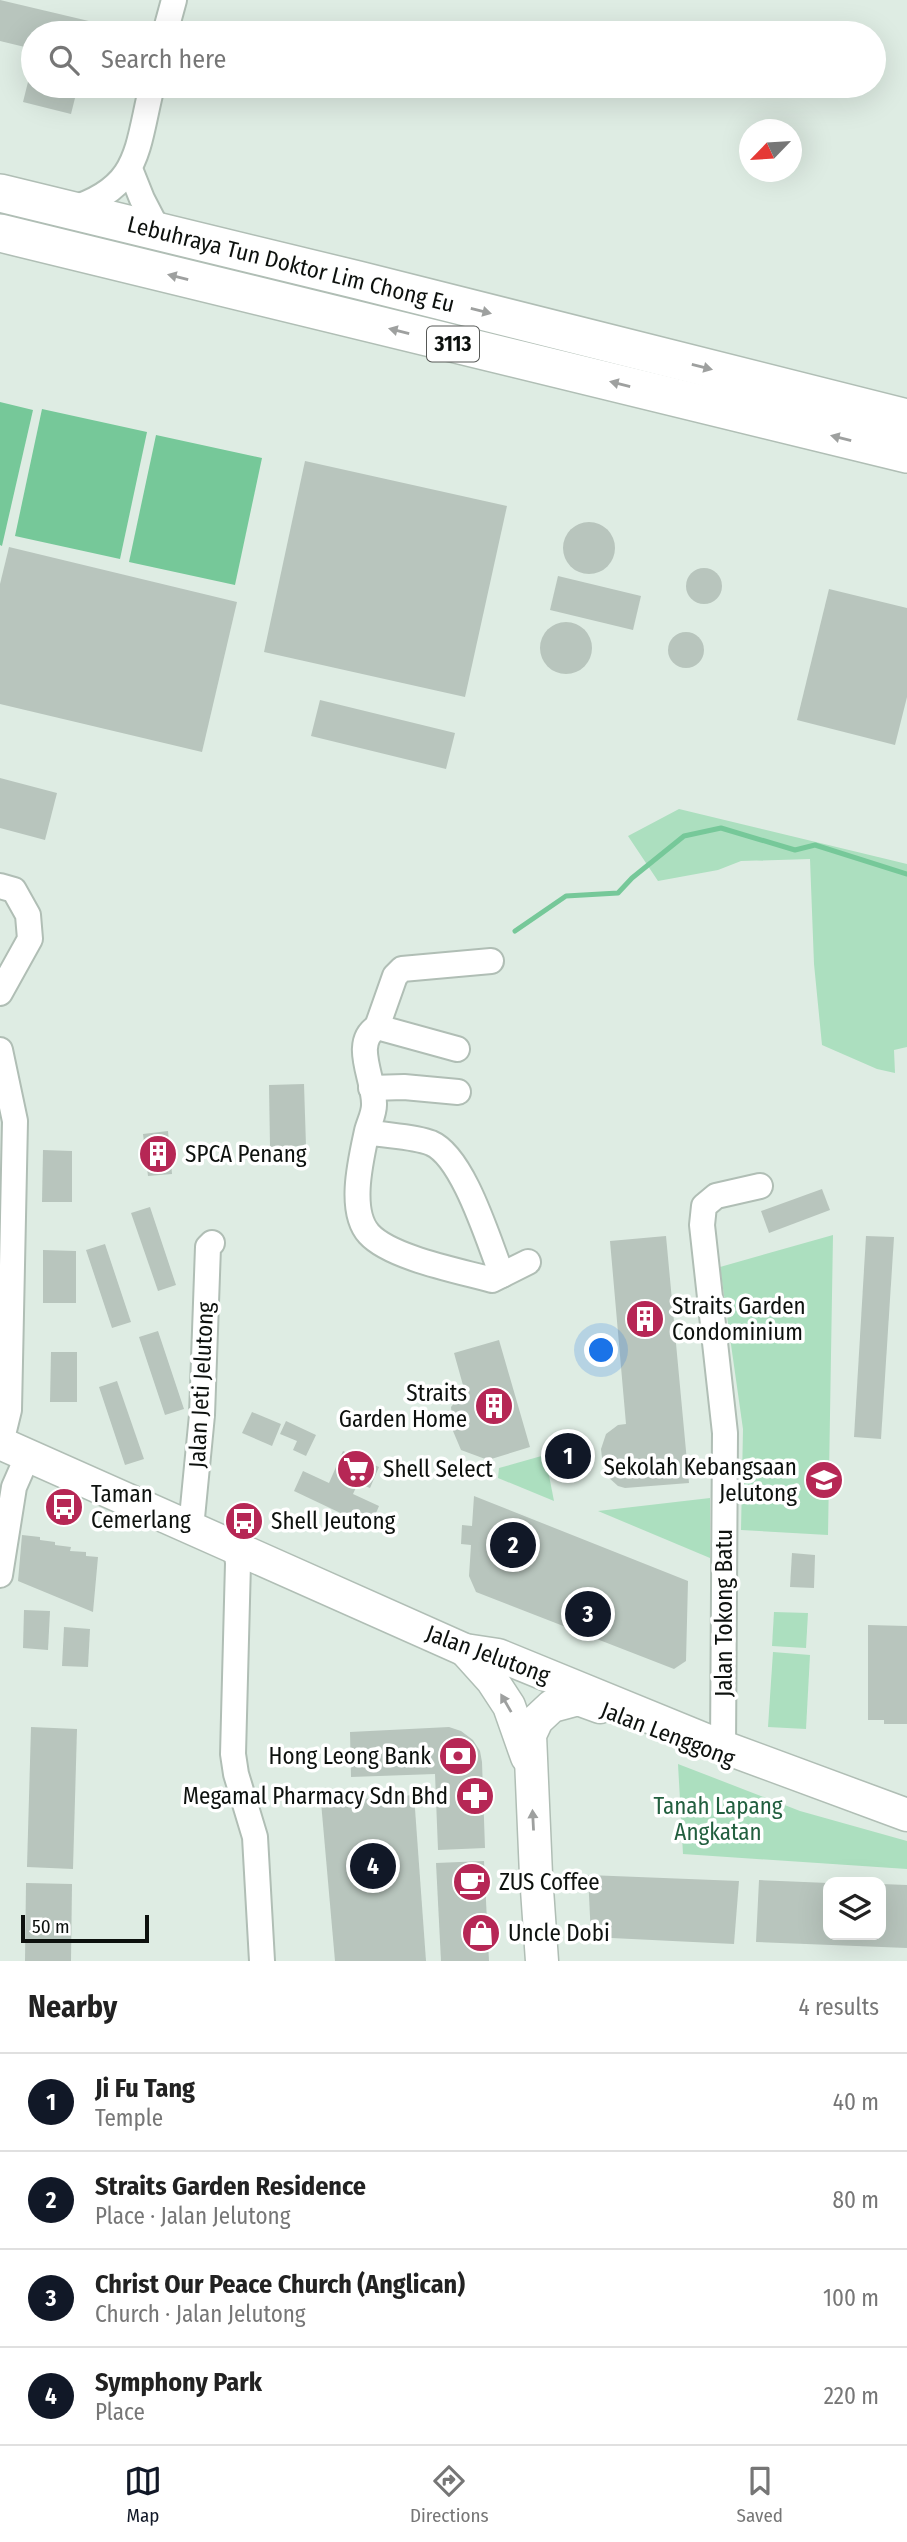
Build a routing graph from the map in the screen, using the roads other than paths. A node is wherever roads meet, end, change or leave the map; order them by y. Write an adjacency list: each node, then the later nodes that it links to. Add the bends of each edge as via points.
1 (174, 0): 2 (street)
2 (168, 21)
3 (149, 98): 4 (street)
4 (130, 169): 6 (street, via 101,196); 7 (street)
5 (0, 193): 6 (highway, Lebuhraya Tun Doktor Lim Chong Eu / 3113)
6 (68, 210): 7 (highway, Lebuhraya Tun Doktor Lim Chong Eu / 3113)
7 (158, 230): 9 (highway, Lebuhraya Tun Doktor Lim Chong Eu / 3113, one-way to 9)
8 (0, 233): 10 (highway, Lebuhraya Tun Doktor Lim Chong Eu / 3113, one-way to 8)
9 (907, 418)
10 (907, 454)
11 (0, 886): 13 (street, via 14,890 28,915 30,939)
12 (491, 961): 14 (street, via 402,969)
13 (0, 993)
14 (377, 1027): 15 (street); 17 (street, via 364,1044)
15 (457, 1049)
16 (0, 1050): 24 (street, via 15,1121)
17 (371, 1088): 18 (street); 19 (street, via 374,1106)
18 (458, 1092)
19 (367, 1132): 23 (street, via 442,1149 464,1181); 23 (street, via 358,1212 369,1234 424,1261 492,1280)
20 (760, 1186): 29 (street, Jalan Tokong Batu, via 716,1196 704,1206 702,1224 725,1433)
21 (212, 1243): 25 (street, Jalan Jeti Jelutong, via 208,1247 202,1415)
22 (528, 1262): 23 (street)
23 (502, 1275)
24 (10, 1447): 25 (main road, Jalan Jelutong); 27 (street, via 14,1487)
25 (191, 1528): 26 (main road, Jalan Jelutong)
26 (236, 1548): 28 (main road, Jalan Jelutong); 33 (street, via 233,1754 255,1837)
27 (0, 1575)
28 (465, 1650): 29 (main road, Jalan Jelutong, via 498,1655); 30 (main road, Jalan Lenggong, one-way to 28, via 509,1706)
29 (723, 1747): 31 (main road, Jalan Jelutong)
30 (530, 1765): 31 (main road, Jalan Lenggong, via 530,1735 537,1720 552,1706 578,1699 833,1799); 34 (main road, Jalan Lenggong, one-way to 30)
31 (845, 1793): 32 (main road, Jalan Jelutong)
32 (907, 1815)
33 (262, 1961)
34 (542, 1961)

